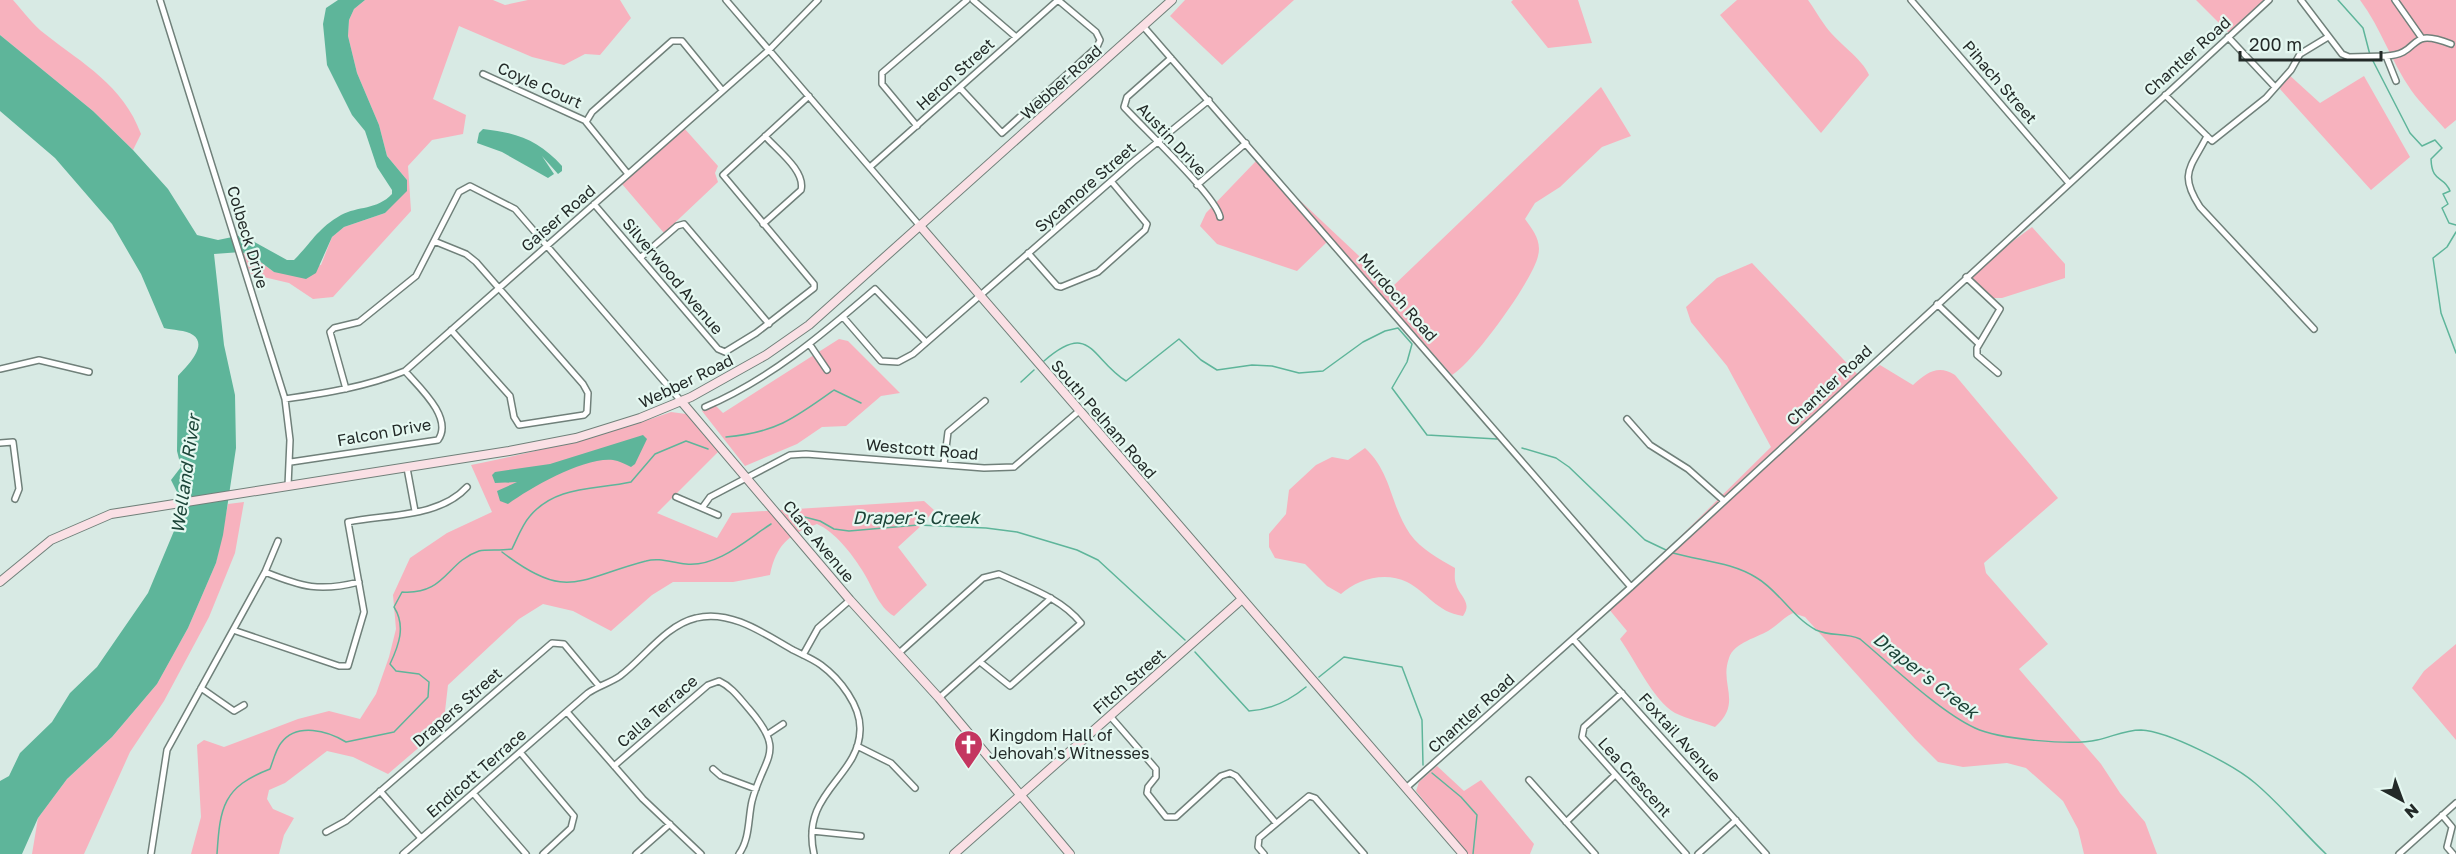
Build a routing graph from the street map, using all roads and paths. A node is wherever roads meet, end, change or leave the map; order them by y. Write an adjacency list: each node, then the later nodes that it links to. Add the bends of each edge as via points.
1 (160, 0): 65 (street, Colbeck Drive)
2 (726, 0): 18 (street, South Pelham Road)
3 (818, 0): 18 (street, Gaiser Road)
4 (967, 0): 30 (street, via 882,74 882,84)
5 (973, 0): 14 (street)
6 (1058, 0): 14 (street, Heron Street); 24 (street, via 1096,32 1100,40 1011,125 1002,133)
7 (1172, 0): 12 (main road, Webber Road)
8 (1911, 0): 38 (street, Pihach Street)
9 (2269, 0): 13 (street, Chantler Road)
10 (2301, 0): 15 (street)
11 (2395, 0): 16 (street)
12 (1143, 26): 20 (street, Murdoch Road); 43 (main road, Webber Road)
13 (2228, 36): 23 (street); 26 (street, Chantler Road)
14 (1016, 37): 24 (street, Heron Street)
15 (2328, 37): 19 (street, via 2349,57); 23 (street, via 2300,54)
16 (2421, 37): 17 (street, via 2430,36); 19 (street, via 2403,54)
17 (2451, 44)
18 (769, 50): 25 (street, Gaiser Road); 27 (street, South Pelham Road)
19 (2386, 56): 22 (street)
20 (1172, 58): 28 (street, Murdoch Road); 34 (street, Austin Drive, via 1124,102 1124,107)
21 (483, 74): 29 (street, Coyle Court)
22 (2396, 81)
23 (2275, 87): 32 (street, via 2212,141)
24 (960, 88): 30 (street, Heron Street)
25 (722, 90): 29 (street, via 677,39); 36 (street, Gaiser Road)
26 (2165, 94): 32 (street); 38 (street, Chantler Road)
27 (809, 96): 31 (street, Silverwood Avenue); 35 (street, South Pelham Road)
28 (1209, 100): 33 (street, Murdoch Road); 34 (street, Sycamore Street)
29 (586, 120): 36 (street, via 587,127)
30 (916, 126): 35 (street, Heron Street)
31 (765, 136): 42 (street, via 800,175 802,183 801,190); 42 (street, Silverwood Avenue, via 723,175)
32 (2207, 136): 54 (street, via 2187,176 2188,188 2200,207)
33 (1246, 142): 39 (street); 89 (street, Murdoch Road)
34 (1158, 144): 37 (street, Sycamore Street); 39 (street, Austin Drive)
35 (870, 167): 43 (street, South Pelham Road)
36 (628, 174): 40 (street, Gaiser Road)
37 (1111, 181): 46 (street, Sycamore Street); 46 (street, via 1147,224 1098,272 1057,286)
38 (2068, 182): 48 (street, Chantler Road)
39 (1197, 185): 41 (street, Austin Drive)
40 (594, 204): 45 (street, Gaiser Road); 47 (street, Silverwood Avenue)
41 (1220, 217)
42 (763, 224): 53 (street, Silverwood Avenue, via 814,286)
43 (921, 227): 50 (main road, South Pelham Road); 66 (main road, Webber Road, via 785,342)
44 (434, 241): 45 (street, Clare Avenue, via 459,192 470,186 515,209); 49 (street, via 471,257); 64 (street, via 410,281 359,322 330,332)
45 (547, 246): 49 (street, Gaiser Road); 66 (street, Clare Avenue)
46 (1028, 254): 50 (street, Sycamore Street)
47 (640, 258): 53 (street, Silverwood Avenue, via 721,352); 53 (street, via 684,224)
48 (1966, 277): 51 (street, Chantler Road); 57 (street, via 2000,309)
49 (499, 288): 55 (street, Gaiser Road); 55 (street, via 583,384 588,393 587,412 519,425 510,396)
50 (980, 296): 52 (street, Sycamore Street, via 913,354 898,362 882,361); 69 (main road, South Pelham Road)
51 (1937, 304): 57 (street); 80 (street, Chantler Road)
52 (843, 317): 56 (street, via 875,289); 58 (street)
53 (769, 324)
54 (2314, 329)
55 (451, 330): 61 (street, Gaiser Road)
56 (925, 341)
57 (1978, 343): 63 (street, via 1977,355)
58 (810, 345): 60 (street); 68 (street, via 728,398)
59 (0, 369): 62 (street, via 39,360)
60 (827, 370)
61 (405, 371): 64 (street, Gaiser Road); 72 (street, Falcon Drive, via 437,408 442,430 438,440)
62 (89, 372)
63 (1998, 373)
64 (346, 389): 65 (street, Gaiser Road)
65 (285, 399): 72 (street, Colbeck Drive)
66 (681, 401): 74 (main road, Webber Road, via 608,429 560,442); 75 (main road, Clare Avenue)
67 (985, 401): 73 (street, via 948,432)
68 (705, 407)
69 (1079, 411): 73 (street, Westcott Road, via 1014,467); 93 (main road, South Pelham Road)
70 (1627, 419): 80 (street, via 1650,446 1688,469)
71 (0, 443): 79 (street, via 13,442 19,489)
72 (291, 462): 76 (street, Colbeck Drive)
73 (944, 464): 75 (street, Westcott Road, via 790,455)
74 (407, 468): 76 (main road, Webber Road); 82 (street)
75 (747, 477): 81 (street, Westcott Road, via 710,497); 92 (main road, Clare Avenue)
76 (288, 486): 84 (main road, Webber Road, via 111,514)
77 (467, 487): 82 (street, via 449,502)
78 (676, 497): 81 (street)
79 (15, 499)
80 (1724, 501): 89 (street, Chantler Road)
81 (702, 508): 83 (street)
82 (415, 511): 88 (street, via 348,522)
83 (718, 515)
84 (85, 523): 87 (main road, Webber Road, via 40,547); 90 (main road, Webber Road, via 52,543)
85 (278, 541): 86 (street)
86 (265, 572): 88 (street, via 312,588); 94 (street)
87 (0, 582)
88 (359, 582): 94 (street, via 364,612 348,666)
89 (1631, 587): 95 (street, Chantler Road)
90 (0, 589)
91 (1051, 598): 96 (street, via 999,574 991,575); 98 (street); 98 (street, via 1069,608 1082,623 1010,686)
92 (850, 600): 96 (main road, Clare Avenue); 97 (street, via 818,628)
93 (1241, 600): 105 (main road, Fitch Street); 115 (main road, South Pelham Road)
94 (233, 630): 100 (street)
95 (1573, 639): 101 (street, Foxtail Avenue); 115 (street, Chantler Road)
96 (899, 653): 102 (main road, Clare Avenue)
97 (803, 655): 99 (street, Endicott Terrace, via 746,624 702,616 678,626 620,676); 108 (street, Endicott Terrace, via 823,667 850,698 860,722)
98 (980, 662): 102 (street)
99 (599, 686): 104 (street, Endicott Terrace); 117 (street, Drapers Street, via 564,644 552,643)
100 (201, 688): 103 (street, via 234,711); 130 (street, via 167,750)
101 (1622, 693): 112 (street, Lea Crescent, via 1582,733 1585,742); 122 (street, Foxtail Avenue)
102 (939, 698): 119 (main road, Clare Avenue)
103 (244, 705)
104 (567, 712): 109 (street, Endicott Terrace); 110 (street)
105 (1110, 716): 119 (main road, Fitch Street); 124 (street, via 1156,769 1156,777 1145,792 1170,820 1230,773)
106 (783, 724): 107 (street)
107 (768, 734): 110 (street, Calla Terrace, via 729,686 713,682); 116 (street, via 769,761)
108 (857, 746): 114 (street, via 891,763); 126 (street, via 819,802)
109 (520, 752): 118 (street, Endicott Terrace); 133 (street, via 574,816 571,828)
110 (614, 766): 125 (street)
111 (713, 769): 116 (street)
112 (1615, 776): 123 (street); 144 (street, Lea Crescent)
113 (1528, 780): 123 (street)
114 (915, 788)
115 (1406, 788): 142 (main road, South Pelham Road)
116 (756, 789): 136 (street, via 745,843)
117 (380, 791): 127 (street, Drapers Street); 129 (street)
118 (473, 793): 129 (street, Endicott Terrace); 132 (street)
119 (1020, 795): 138 (main road, Fitch Street); 139 (main road, Clare Avenue)
120 (2456, 803): 121 (street)
121 (2442, 815): 147 (street); 148 (street, via 2451,827 2446,847)
122 (1736, 820): 145 (street); 146 (street, Foxtail Avenue)
123 (1566, 822): 143 (street)
124 (1276, 823): 140 (street, via 1255,842); 141 (street, via 1311,794)
125 (670, 824): 134 (street); 135 (street)
126 (812, 831): 128 (street); 137 (street)
127 (326, 832)
128 (861, 836)
129 (421, 838): 131 (street, Endicott Terrace)
130 (151, 854)
131 (403, 854)
132 (526, 854)
133 (543, 854)
134 (636, 854)
135 (701, 854)
136 (739, 854)
137 (814, 854)
138 (954, 854)
139 (1070, 854)
140 (1264, 854)
141 (1364, 854)
142 (1462, 854)
143 (1595, 854)
144 (1686, 854)
145 (1698, 854)
146 (1766, 854)
147 (2399, 854)
148 (2453, 854)

